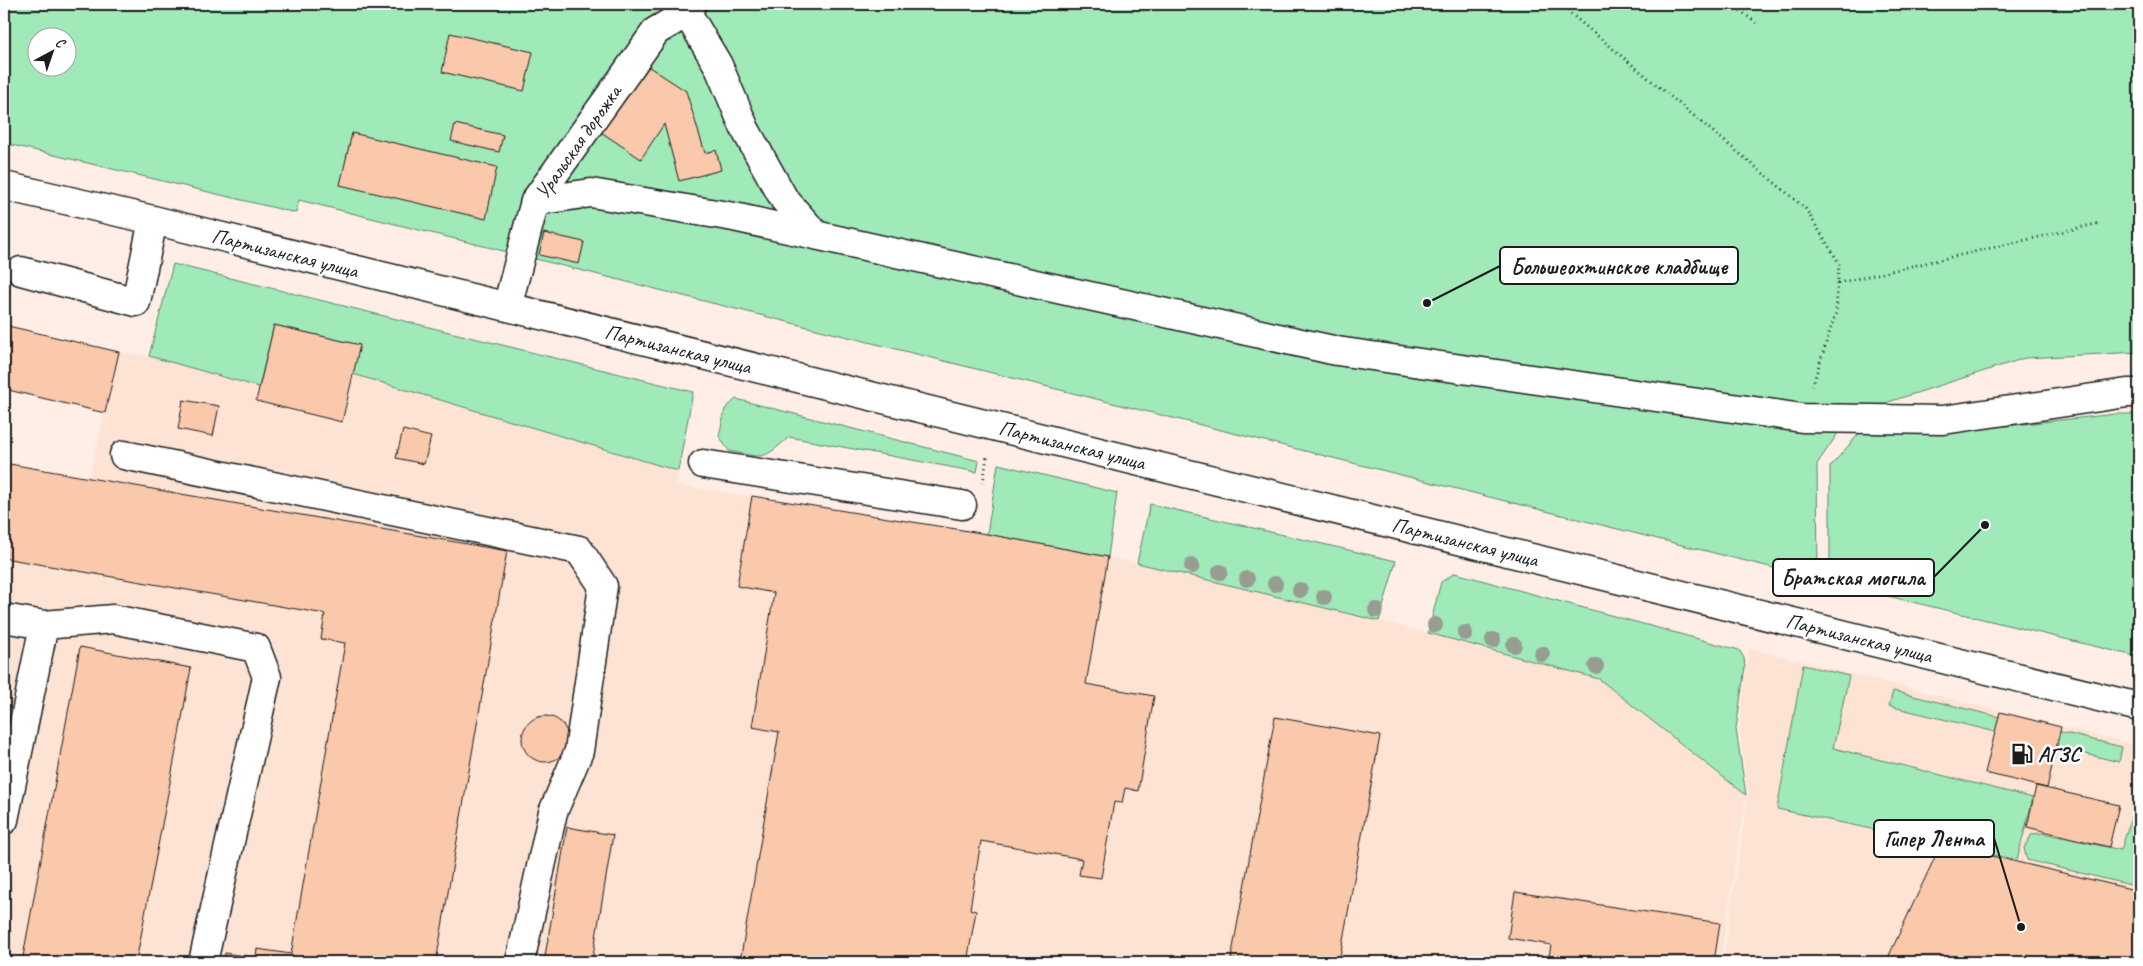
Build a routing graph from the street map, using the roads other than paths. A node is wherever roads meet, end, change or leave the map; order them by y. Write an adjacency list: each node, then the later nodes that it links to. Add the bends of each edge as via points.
1 (689, 9): 3 (street, Уральская дорожка, via 656,31); 5 (street, via 718,65 745,129 784,199)
2 (4, 186): 4 (street, Партизанская улица)
3 (535, 202): 5 (street, via 591,193 734,217); 7 (street, Уральская дорожка)
4 (153, 220): 6 (street, via 136,302); 7 (street, Партизанская улица)
5 (816, 235): 8 (street, via 1337,351 1802,418 1943,420)
6 (21, 271)
7 (507, 307): 14 (street, Партизанская улица)
8 (2139, 393)
9 (124, 455): 17 (street, via 579,550 603,586 579,751 554,812)
10 (703, 464): 11 (street)
11 (962, 505)
12 (4, 618): 13 (street)
13 (44, 625): 15 (street); 16 (street, via 113,620 256,648 267,677)
14 (2139, 707)
15 (4, 820)
16 (203, 962)
17 (520, 962)

